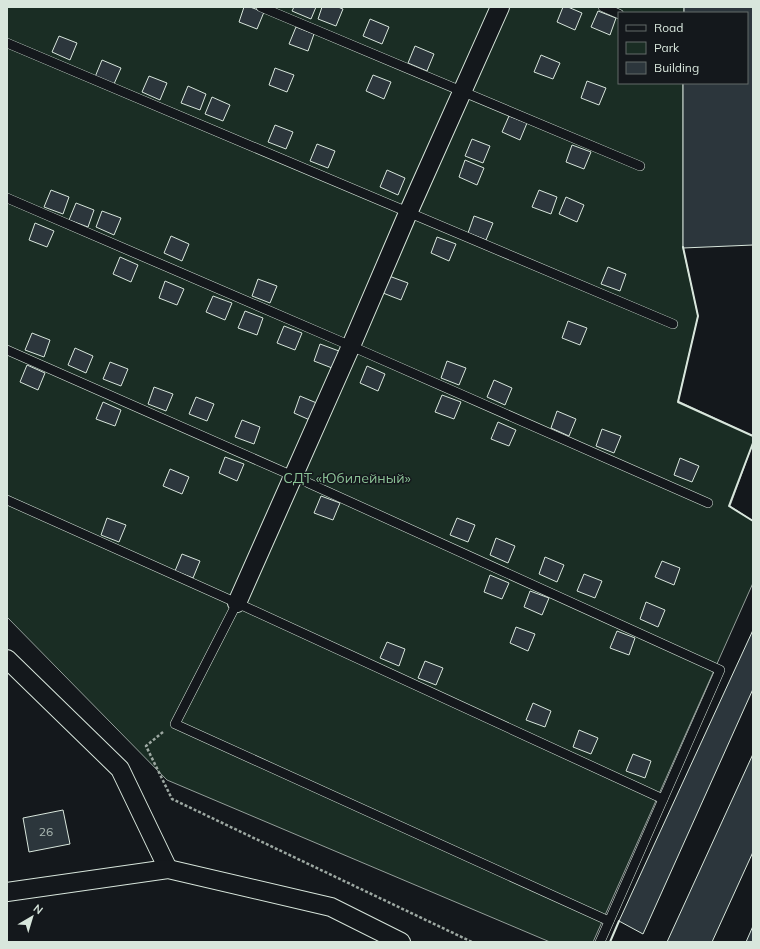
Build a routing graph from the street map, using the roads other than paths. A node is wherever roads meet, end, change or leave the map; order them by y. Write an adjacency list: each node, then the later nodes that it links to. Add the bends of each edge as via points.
1 (261, 7): 6 (lane)
2 (500, 7): 6 (street)
3 (603, 7): 4 (lane)
4 (618, 14)
5 (7, 43): 9 (lane)
6 (462, 92): 7 (lane); 9 (street)
7 (640, 166)
8 (7, 198): 11 (lane)
9 (408, 213): 10 (lane); 11 (street)
10 (673, 324)
11 (351, 346): 13 (street); 15 (lane)
12 (7, 350): 13 (lane)
13 (293, 476): 16 (street); 18 (lane, via 720,670)
14 (7, 500): 16 (lane)
15 (708, 503)
16 (237, 603): 18 (lane); 21 (lane, via 175,724)
17 (7, 659): 19 (street, via 120,769)
18 (663, 798): 21 (lane)
19 (168, 869): 20 (street); 22 (street, via 331,907)
20 (7, 892)
21 (608, 921): 23 (lane)
22 (401, 942)
23 (600, 942)

